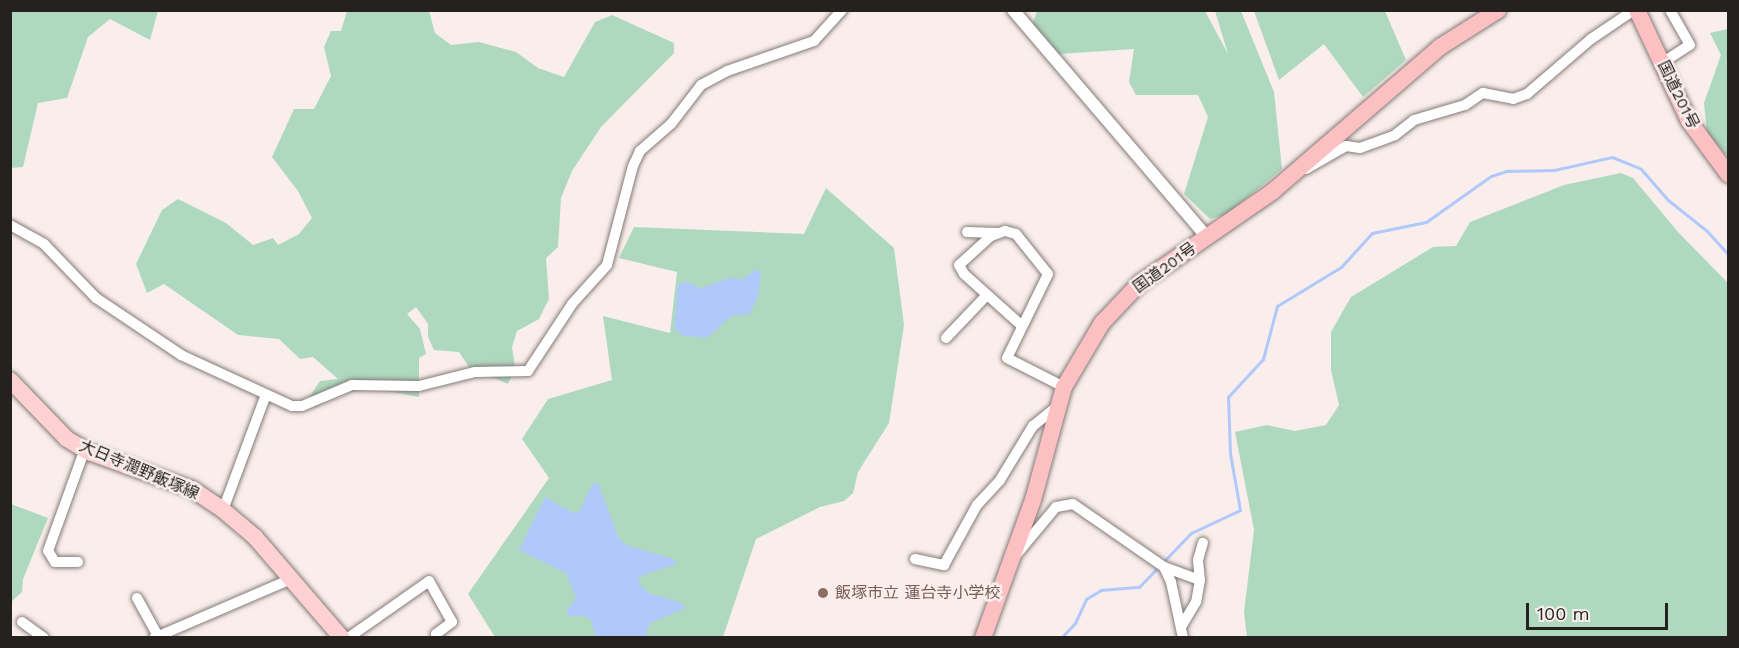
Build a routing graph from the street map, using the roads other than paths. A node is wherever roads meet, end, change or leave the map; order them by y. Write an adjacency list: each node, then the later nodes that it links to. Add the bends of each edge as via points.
1 (842, 10): 18 (street, via 814,41 727,71 701,86 671,124 640,152 606,266 572,304 528,371 475,372 419,386 352,385 302,406)
2 (1013, 10): 12 (street)
3 (1498, 10): 7 (highway, 国道201号, via 1440,47)
4 (1636, 10): 6 (highway, 国道201号); 7 (street, via 1591,39 1521,97 1507,99 1483,93 1465,105 1413,120 1395,135 1360,148 1346,146 1309,170)
5 (1670, 10): 6 (street, via 1690,45)
6 (1662, 63): 8 (highway, 国道201号, via 1689,121)
7 (1302, 165): 12 (highway, 国道201号)
8 (1728, 174)
9 (10, 225): 18 (street, via 44,244 96,298 182,355)
10 (968, 232): 11 (street)
11 (999, 233): 13 (street, via 959,265); 14 (street, via 1016,234 1048,274)
12 (1208, 238): 17 (highway, 国道201号, via 1121,301 1091,339)
13 (987, 295): 14 (street); 15 (street)
14 (1021, 326): 17 (street, via 1007,358)
15 (946, 338)
16 (10, 380): 20 (main road, 大日寺潤野飯塚線, via 67,439)
17 (1064, 387): 19 (highway, 国道201号)
18 (265, 397): 21 (street)
19 (1058, 406): 23 (highway, 国道201号); 24 (street, via 1033,426 1000,480 978,505 944,565)
20 (85, 449): 21 (main road, 大日寺潤野飯塚線, via 192,489); 25 (street, via 48,551 55,562)
21 (223, 510): 27 (main road, 大日寺潤野飯塚線, via 255,537)
22 (1203, 543): 28 (street, via 1198,560)
23 (1012, 558): 26 (street, via 1032,540 1056,507 1073,504); 37 (highway, 国道201号)
24 (915, 560)
25 (78, 562)
26 (1164, 567): 28 (street); 31 (street)
27 (291, 579): 33 (street); 35 (main road, 大日寺潤野飯塚線)
28 (1200, 580): 31 (street, via 1196,602)
29 (138, 598): 33 (street)
30 (22, 622): 34 (street)
31 (1182, 632)
32 (434, 636): 36 (street, via 452,621 429,581)
33 (156, 637)
34 (44, 638)
35 (342, 638)
36 (348, 638)
37 (983, 638)

